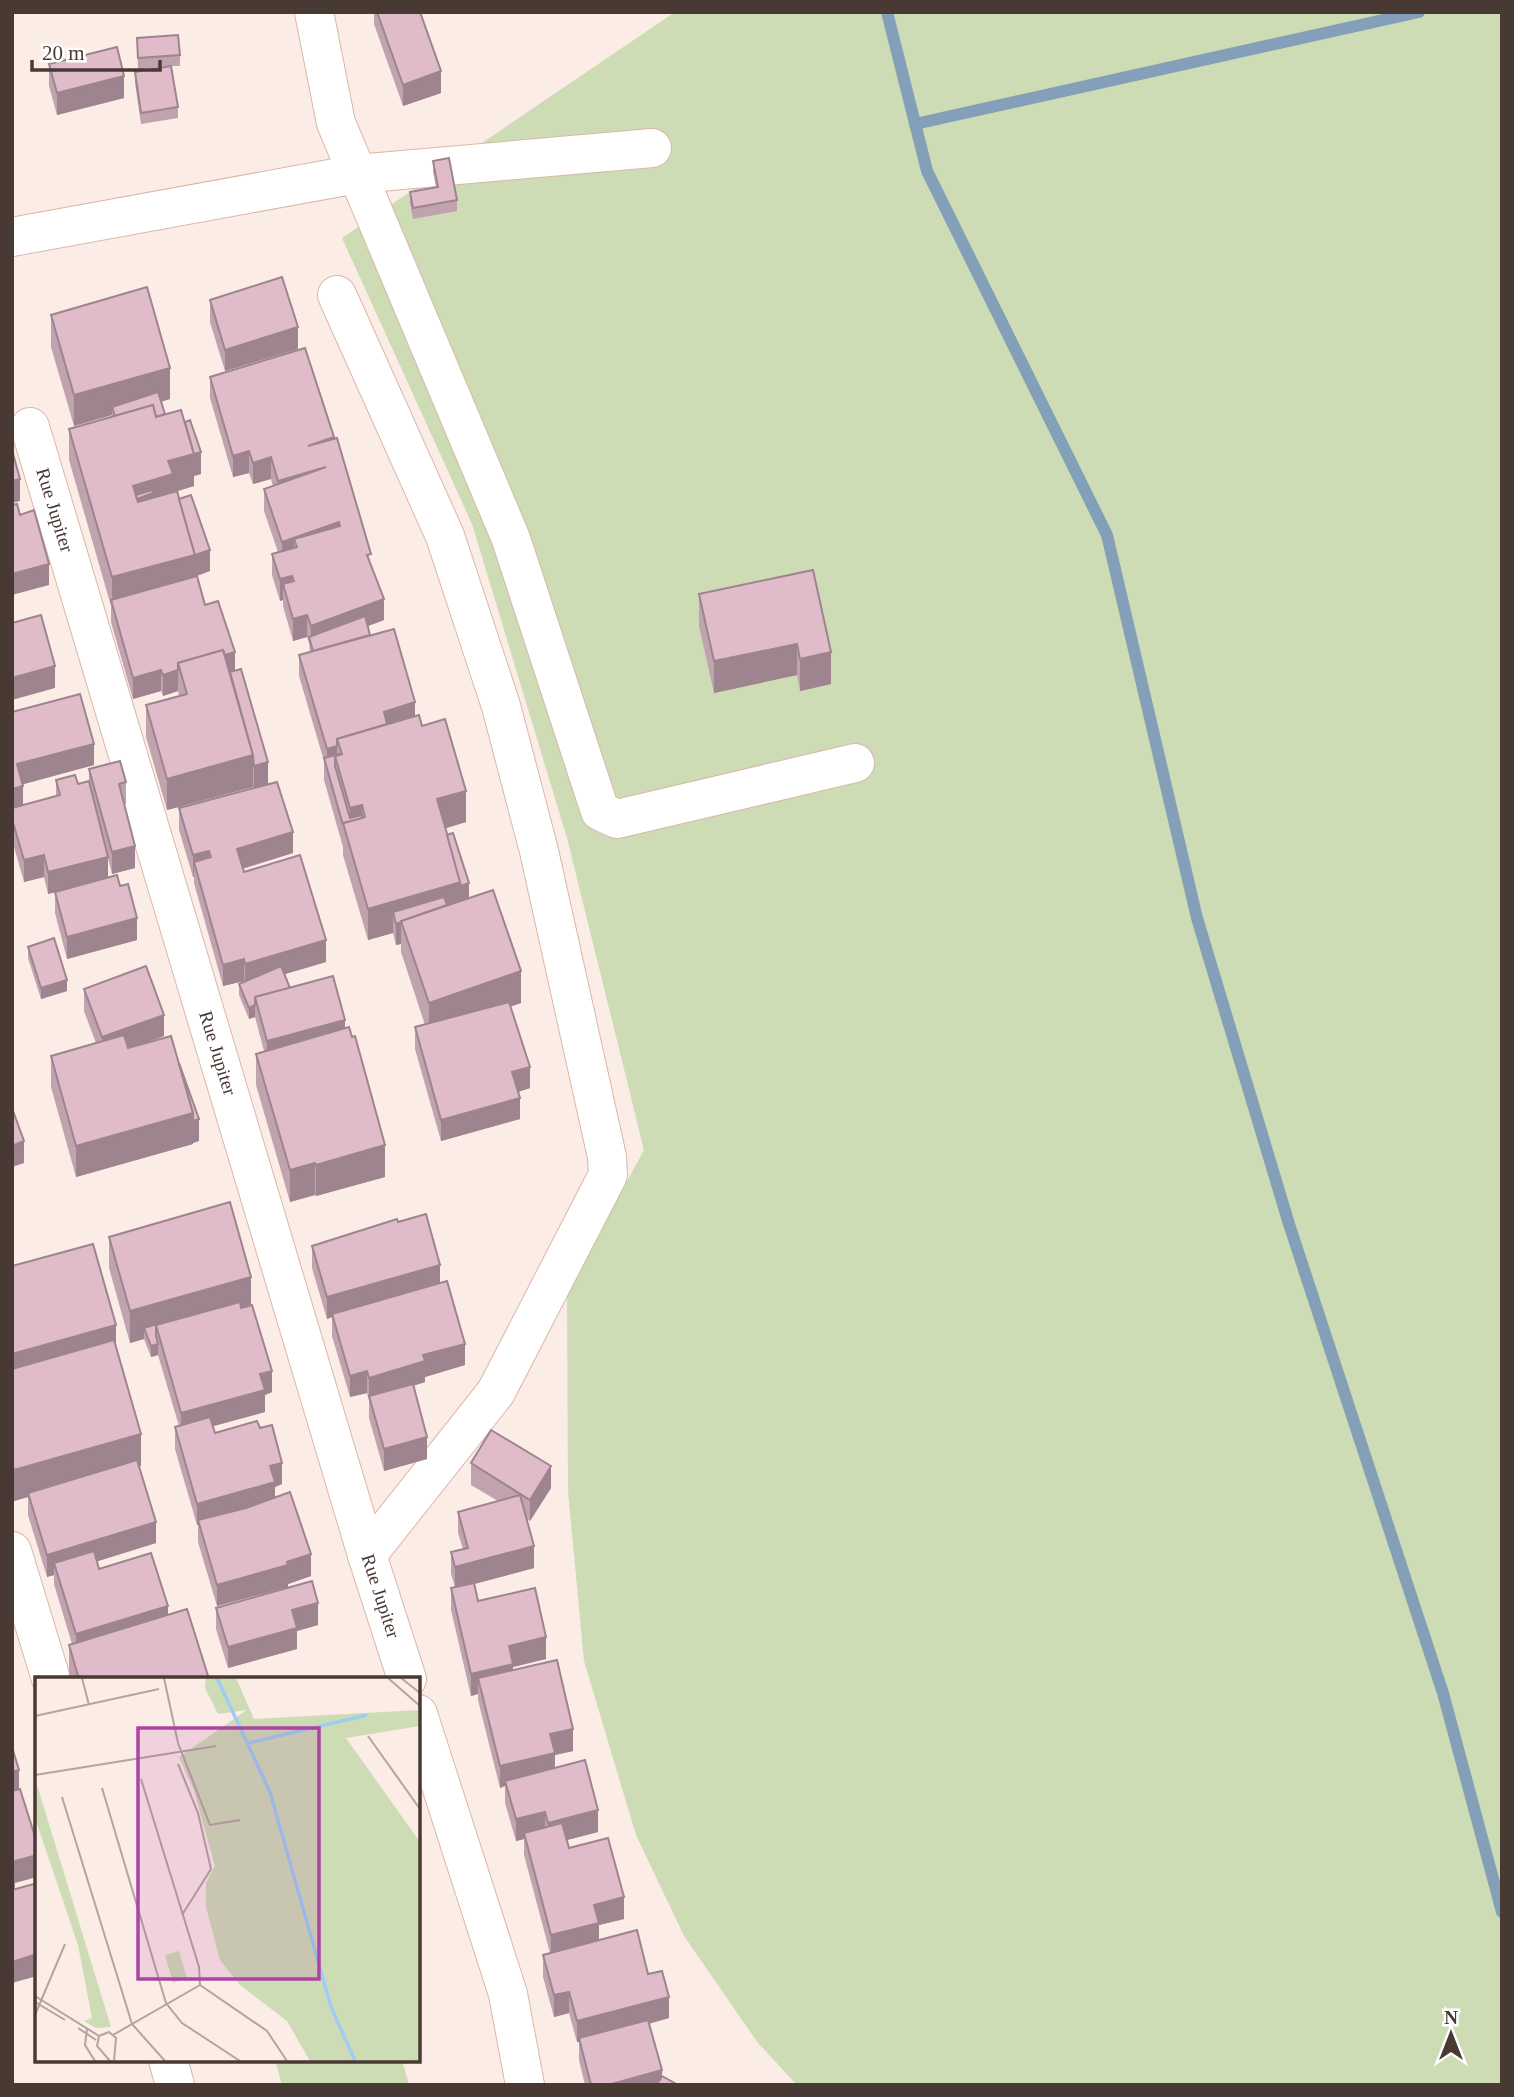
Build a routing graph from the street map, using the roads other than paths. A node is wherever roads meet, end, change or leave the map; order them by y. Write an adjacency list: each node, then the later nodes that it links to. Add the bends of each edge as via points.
1 (314, 12): 3 (street, via 336,122)
2 (652, 148): 3 (street)
3 (356, 174): 4 (street); 7 (street, via 511,539 600,811 617,819)
4 (12, 237)
5 (337, 295): 9 (street, via 445,536 501,706 539,851 608,1175 496,1392)
6 (30, 427): 9 (street, Rue Jupiter)
7 (855, 763)
8 (12, 1551): 10 (street)
9 (367, 1555): 11 (street, Rue Jupiter)
10 (50, 1677)
11 (406, 1677)
12 (420, 1720): 15 (street, via 508,1994)
13 (169, 2062): 14 (street)
14 (175, 2085)
15 (525, 2085)

